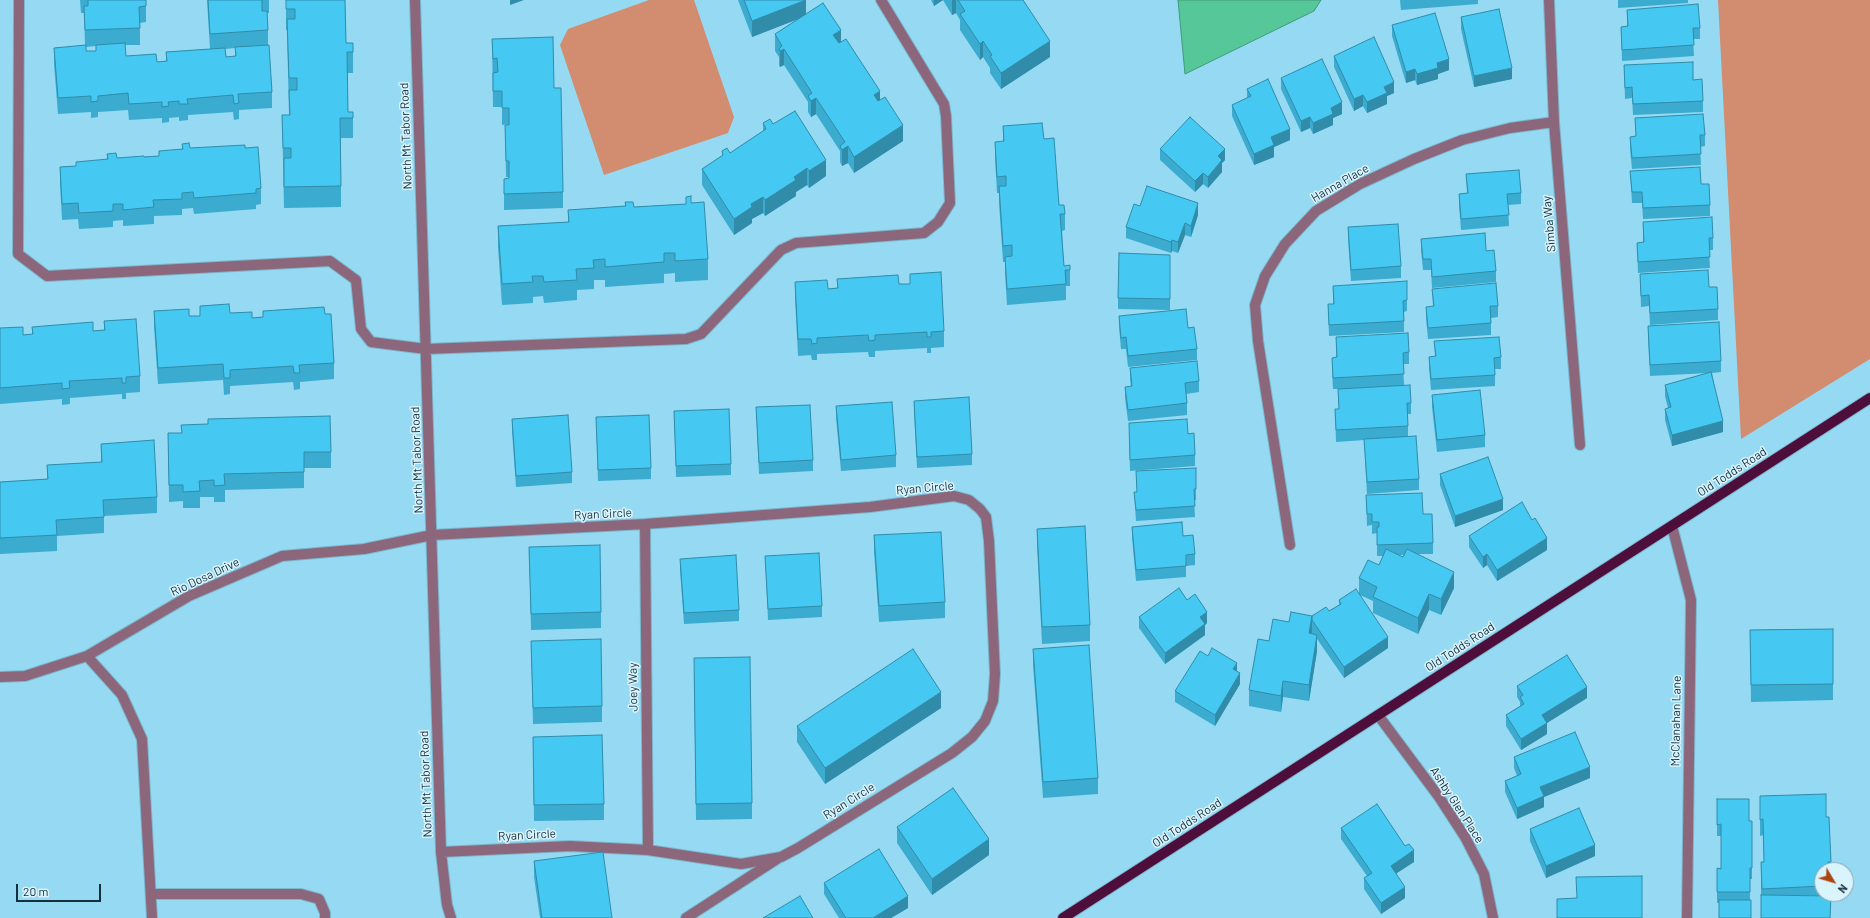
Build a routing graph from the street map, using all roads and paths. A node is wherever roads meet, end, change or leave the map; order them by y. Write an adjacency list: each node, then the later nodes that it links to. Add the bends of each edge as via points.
1 (19, 0): 6 (street, via 18,254 47,276 330,261 356,280 361,329 371,342)
2 (415, 0): 6 (street, North Mt Tabor Road)
3 (881, 0): 6 (street, via 944,104 950,203 938,222 924,233 796,243 781,250 701,334 686,339)
4 (1549, 0): 5 (street, Simba Way)
5 (1554, 122): 8 (street, Simba Way); 12 (street, Hanna Place, via 1510,128 1462,140 1407,162 1360,184 1316,212 1284,244 1265,276 1255,305 1258,341)
6 (426, 349): 11 (street, North Mt Tabor Road)
7 (1870, 398): 10 (main road, Old Todds Road)
8 (1580, 445)
9 (645, 524): 11 (street, Ryan Circle); 16 (street, Joey Way); 18 (street, Ryan Circle, via 870,507 954,496 969,500 986,516 995,674 993,702 984,721 972,736 952,752)
10 (1672, 526): 15 (main road, Old Todds Road); 26 (street, McClanahan Lane, via 1691,600)
11 (432, 536): 13 (street, Rio Dosa Drive, via 364,549 282,556 189,596); 17 (street, North Mt Tabor Road)
12 (1290, 545)
13 (87, 656): 14 (street, Rio Dosa Drive, via 25,676); 19 (street, via 122,695 142,739)
14 (0, 677)
15 (1378, 715): 24 (main road, Old Todds Road); 25 (street, Ashby Glen Place, via 1439,797 1465,838 1484,874)
16 (648, 850): 17 (street, Ryan Circle, via 570,846); 18 (street, Ryan Circle, via 741,864)
17 (441, 852): 22 (street, North Mt Tabor Road, via 447,905)
18 (781, 857): 23 (street, Ryan Circle)
19 (151, 894): 20 (street); 21 (street, via 301,894 319,899)
20 (152, 918)
21 (325, 918)
22 (451, 918)
23 (686, 918)
24 (1063, 918)
25 (1493, 918)
26 (1687, 918)

